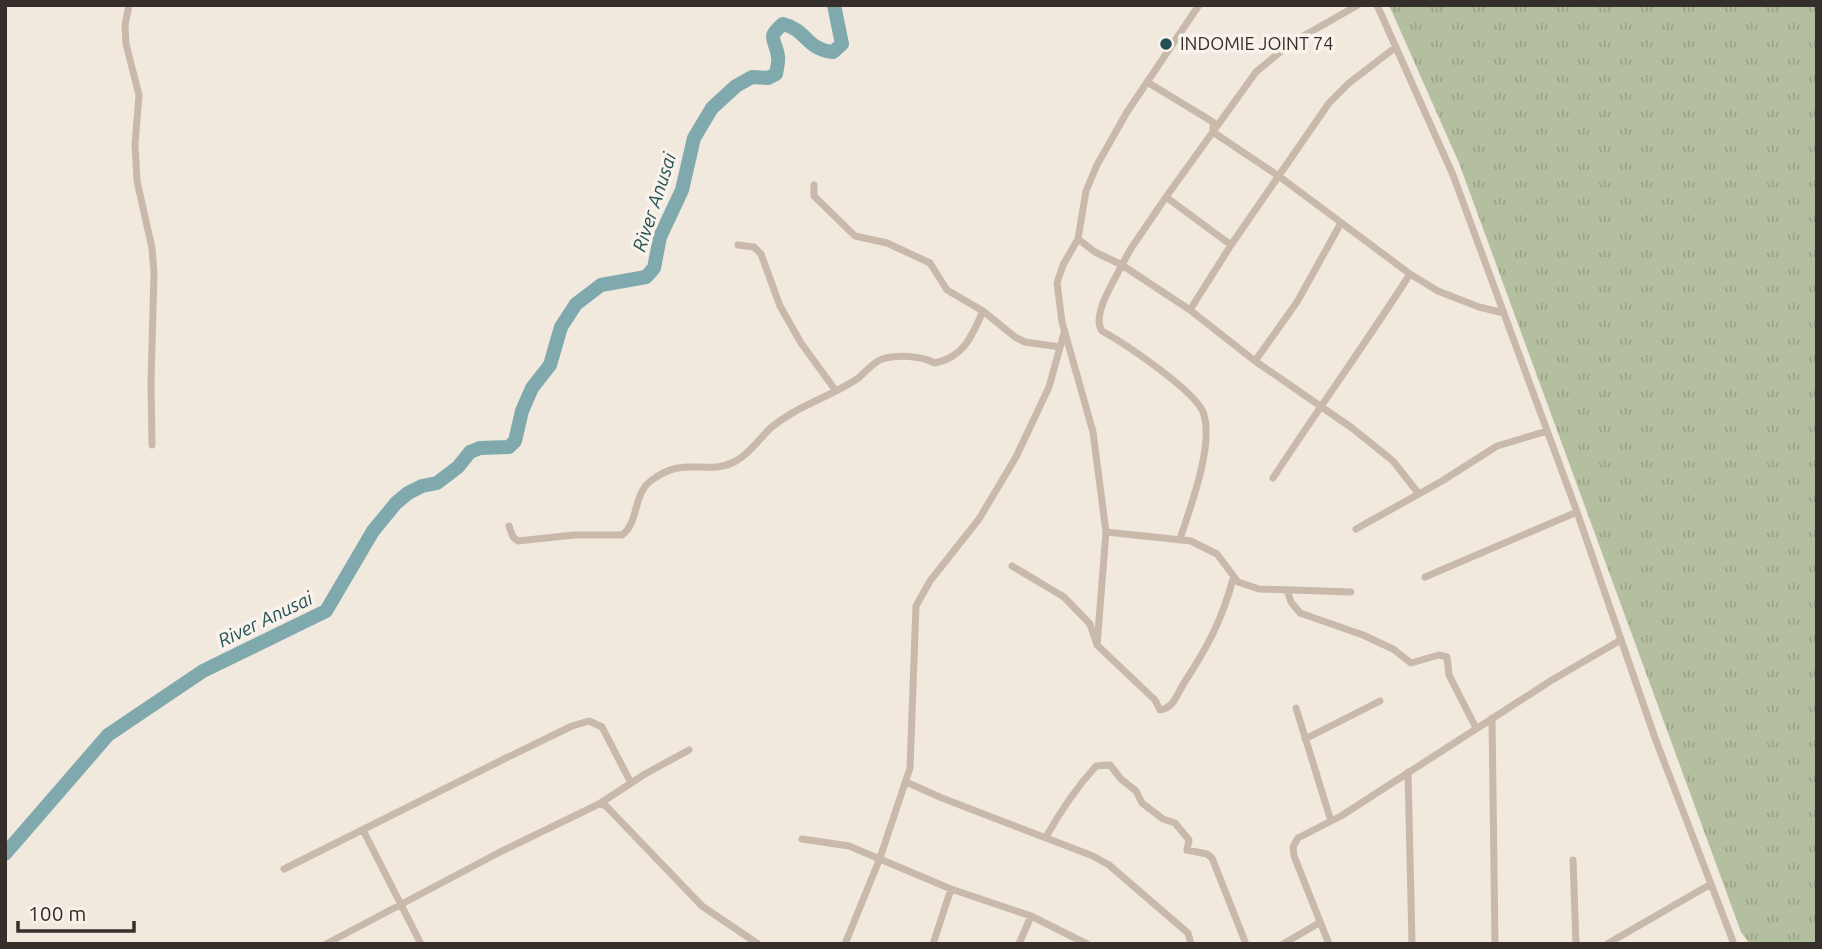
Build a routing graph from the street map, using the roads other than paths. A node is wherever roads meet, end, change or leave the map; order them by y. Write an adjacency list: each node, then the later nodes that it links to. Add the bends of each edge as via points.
1 (129, 5): 26 (street, via 126,44 139,104 136,173 154,273)
2 (1199, 5): 6 (street)
3 (1358, 5): 7 (street, via 1291,43 1256,72)
4 (1377, 5): 5 (street)
5 (1396, 47): 8 (street, via 1329,103); 19 (street, via 1453,175)
6 (1147, 82): 7 (street, via 1213,122); 12 (street, via 1097,165 1086,191)
7 (1213, 132): 8 (street); 10 (street)
8 (1280, 177): 11 (street); 14 (street)
9 (814, 186): 18 (street, via 814,196 855,236 887,243 930,263 947,290)
10 (1166, 197): 14 (street); 15 (street)
11 (1341, 223): 16 (street); 22 (street, via 1297,302)
12 (1078, 239): 15 (street); 20 (street, via 1057,283)
13 (738, 245): 23 (street, via 758,250 780,306)
14 (1231, 245): 17 (street)
15 (1122, 265): 17 (street); 33 (street, via 1098,326 1182,387 1203,412 1203,458)
16 (1410, 274): 19 (street, via 1438,291); 24 (street)
17 (1190, 310): 22 (street)
18 (983, 311): 21 (street, via 1021,340); 23 (street, via 970,339 953,357 935,363 924,357 881,359)
19 (1504, 313): 25 (street)
20 (1064, 332): 21 (street); 32 (street, via 1093,432)
21 (1060, 347): 48 (street, via 1049,387 995,495 920,596 914,625 911,760)
22 (1255, 361): 24 (street)
23 (836, 391): 30 (street, via 783,418 736,461 714,467 678,467 654,478 638,495 632,523 622,535 518,541)
24 (1321, 405): 27 (street); 28 (street, via 1393,461)
25 (1547, 432): 28 (street, via 1497,446); 29 (street)
26 (152, 446)
27 (1273, 478)
28 (1419, 494): 31 (street)
29 (1577, 512): 35 (street); 39 (street)
30 (509, 526)
31 (1356, 529)
32 (1106, 532): 33 (street); 40 (street)
33 (1180, 539): 36 (street, via 1217,554)
34 (1012, 566): 40 (street, via 1064,597 1090,624)
35 (1425, 576)
36 (1233, 579): 37 (street, via 1259,589); 40 (street, via 1226,608 1205,654 1166,709 1160,710)
37 (1287, 590): 38 (street); 44 (street, via 1300,613 1363,635 1410,663 1447,657 1449,675)
38 (1351, 592)
39 (1619, 641): 43 (street); 58 (street)
40 (1097, 645)
41 (1380, 701): 45 (street)
42 (1296, 708): 45 (street)
43 (1492, 718): 44 (street); 75 (street)
44 (1476, 727): 47 (street)
45 (1305, 739): 51 (street)
46 (689, 750): 49 (street)
47 (1408, 772): 51 (street); 74 (street)
48 (906, 782): 53 (street); 55 (street)
49 (631, 783): 50 (street); 52 (street, via 602,727 589,721)
50 (599, 804): 60 (street); 65 (street, via 606,806 702,906)
51 (1331, 821): 62 (street, via 1298,838 1293,847)
52 (363, 830): 57 (street); 60 (street)
53 (1046, 838): 70 (street, via 1109,865 1188,933); 71 (street, via 1088,775 1097,766 1110,765 1142,803 1175,823 1189,840 1187,850 1212,858)
54 (802, 839): 55 (street, via 849,846)
55 (880, 858): 59 (street); 66 (street)
56 (1573, 860): 76 (street)
57 (284, 869)
58 (1711, 884): 77 (street); 78 (street)
59 (950, 889): 61 (street); 67 (street)
60 (400, 904): 63 (street); 64 (street)
61 (1031, 916): 68 (street); 69 (street)
62 (1319, 923): 72 (street); 73 (street)
63 (326, 944)
64 (421, 944)
65 (758, 944)
66 (845, 944)
67 (933, 944)
68 (1019, 944)
69 (1087, 944)
70 (1191, 944)
71 (1246, 944)
72 (1283, 944)
73 (1329, 944)
74 (1412, 944)
75 (1495, 944)
76 (1576, 944)
77 (1607, 944)
78 (1734, 944)

